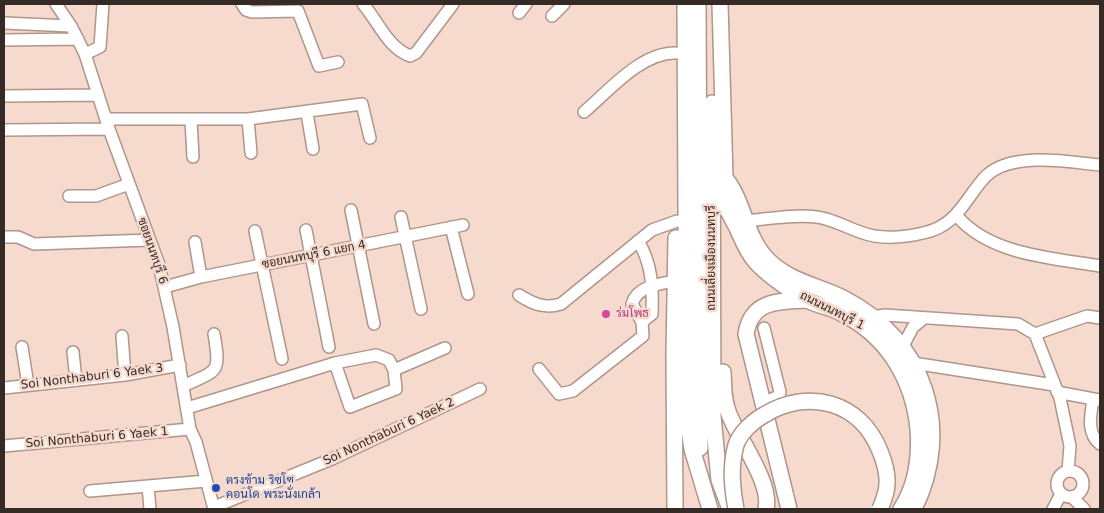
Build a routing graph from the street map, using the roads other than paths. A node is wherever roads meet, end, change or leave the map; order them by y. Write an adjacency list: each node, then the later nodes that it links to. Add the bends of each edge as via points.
1 (56, 4): 14 (street, ซอยนนทบุรี 6)
2 (103, 4): 18 (street, via 100,47)
3 (242, 4): 19 (street, via 252,12 298,11 319,66)
4 (453, 4): 11 (street, via 416,53 410,56 403,54 378,27)
5 (564, 4): 12 (street)
6 (676, 4): 17 (main road)
7 (685, 4): 72 (main road)
8 (698, 4): 100 (main road, ถนนเลี่ยงเมืองนนทบุรี, via 699,416)
9 (712, 4): 108 (main road, ถนนเลี่ยงเมืองนนทบุรี, via 713,416 718,480)
10 (720, 4): 33 (main road)
11 (369, 6)
12 (552, 16)
13 (4, 23): 14 (street)
14 (71, 26): 15 (street, ซอยนนทบุรี 6)
15 (78, 39): 16 (street); 18 (street, ซอยนนทบุรี 6)
16 (4, 40)
17 (676, 53): 22 (street, via 664,53 642,62); 40 (main road)
18 (85, 54): 20 (street, ซอยนนทบุรี 6)
19 (338, 62)
20 (98, 95): 21 (street); 26 (street, ซอยนนทบุรี 6)
21 (4, 96)
22 (584, 112)
23 (307, 113): 24 (street); 28 (street, via 362,104); 29 (street)
24 (248, 119): 25 (street); 30 (street)
25 (190, 120): 26 (street); 31 (street)
26 (107, 124): 27 (street); 34 (street, ซอยนนทบุรี 6)
27 (4, 130)
28 (370, 138)
29 (313, 149)
30 (251, 153)
31 (192, 157)
32 (1100, 165): 38 (street, via 1043,159 998,168 987,175)
33 (724, 178): 36 (main road); 41 (main road, via 732,187)
34 (129, 184): 35 (street, via 96,196); 48 (street, ซอยนนทบุรี 6)
35 (69, 196)
36 (722, 199): 61 (main road, ถนนนนทบุรี 1, via 756,263); 110 (main road, via 724,397 739,439 762,476)
37 (351, 210): 51 (street)
38 (957, 216): 41 (street, via 927,233 900,238 861,233 818,217); 54 (street, via 966,226 1011,251)
39 (402, 217): 46 (street)
40 (677, 221): 49 (street, via 652,230); 56 (main road)
41 (745, 221): 63 (main road, via 769,261)
42 (463, 225): 43 (street, ซอยนนทบุรี 6 แยก 4)
43 (451, 227): 46 (street, ซอยนนทบุรี 6 แยก 4); 59 (street)
44 (306, 230): 52 (street)
45 (255, 232): 53 (street)
46 (405, 236): 51 (street, ซอยนนทบุรี 6 แยก 4); 62 (street)
47 (4, 237): 48 (street, via 18,237 34,244)
48 (150, 240): 58 (street, ซอยนนทบุรี 6)
49 (638, 241): 57 (street, via 645,252); 60 (street, via 562,304 534,305)
50 (195, 242): 55 (street)
51 (358, 247): 52 (street, ซอยนนทบุรี 6 แยก 4); 67 (street)
52 (310, 256): 53 (street, ซอยนนทบุรี 6 แยก 4); 74 (street)
53 (262, 266): 55 (street, ซอยนนทบุรี 6 แยก 4); 78 (street)
54 (1100, 266)
55 (201, 277): 58 (street, ซอยนนทบุรี 6 แยก 4)
56 (675, 281): 57 (street); 105 (main road)
57 (652, 284): 66 (street, via 652,314); 66 (street, via 633,300)
58 (165, 287): 81 (street, ซอยนนทบุรี 6)
59 (468, 294)
60 (519, 295)
61 (808, 300): 92 (main road, via 772,303 757,309 747,324 746,334); 113 (main road, ถนนนนทบุรี 1, via 865,326 886,346 904,376 916,412 918,460)
62 (421, 309)
63 (872, 317): 64 (street); 76 (main road)
64 (924, 318): 70 (street, via 1018,324); 76 (street, via 913,327)
65 (1100, 318): 70 (street, via 1086,316)
66 (642, 322): 82 (street, via 643,336 573,391 559,394)
67 (374, 324)
68 (764, 328): 92 (street, via 780,392 779,396)
69 (214, 334): 87 (street, via 216,368)
70 (1035, 334): 90 (street)
71 (122, 336): 84 (street)
72 (686, 346): 100 (main road, via 687,417); 106 (main road)
73 (22, 347): 86 (street)
74 (329, 347)
75 (445, 348): 83 (street)
76 (902, 348): 80 (main road)
77 (73, 352): 85 (street)
78 (282, 359)
79 (334, 363): 83 (street, via 376,355 389,360); 83 (street, via 351,407 396,389); 93 (street)
80 (913, 363): 90 (street); 114 (main road, via 931,408 933,435 924,490)
81 (180, 365): 84 (street, Soi Nonthaburi 6 Yaek 3); 87 (street, ซอยนนทบุรี 6)
82 (539, 369)
83 (394, 370)
84 (125, 375): 85 (street, Soi Nonthaburi 6 Yaek 3)
85 (76, 380): 86 (street, Soi Nonthaburi 6 Yaek 3)
86 (28, 385): 88 (street, Soi Nonthaburi 6 Yaek 3)
87 (183, 386): 93 (street, ซอยนนทบุรี 6)
88 (4, 388)
89 (480, 389): 103 (street, Soi Nonthaburi 6 Yaek 2, via 332,459)
90 (1055, 389): 91 (street); 97 (street, via 1070,446)
91 (1097, 400): 95 (street, via 1090,426)
92 (762, 403): 111 (main road)
93 (187, 408): 94 (street, ซอยนนทบุรี 6)
94 (190, 429): 96 (street, Soi Nonthaburi 6 Yaek 1); 98 (street, ซอยนนทบุรี 6)
95 (1100, 444)
96 (4, 446)
97 (1068, 471): 102 (street, via 1058,479 1057,486); 102 (street, via 1078,475 1082,484 1080,492)
98 (206, 481): 99 (street); 103 (street, ซอยนนทบุรี 6)
99 (148, 486): 101 (street); 104 (street)
100 (703, 487): 107 (main road)
101 (90, 491)
102 (1066, 495): 115 (street); 116 (street)
103 (214, 508)
104 (150, 509)
105 (675, 509)
106 (682, 509)
107 (710, 509)
108 (730, 509)
109 (736, 509): 112 (main road, bridge, via 731,469 737,443 752,422 772,410 806,400 838,406 873,434 885,464 888,485)
110 (766, 509)
111 (789, 509)
112 (880, 509)
113 (901, 509)
114 (914, 509)
115 (1053, 509)
116 (1084, 509)

